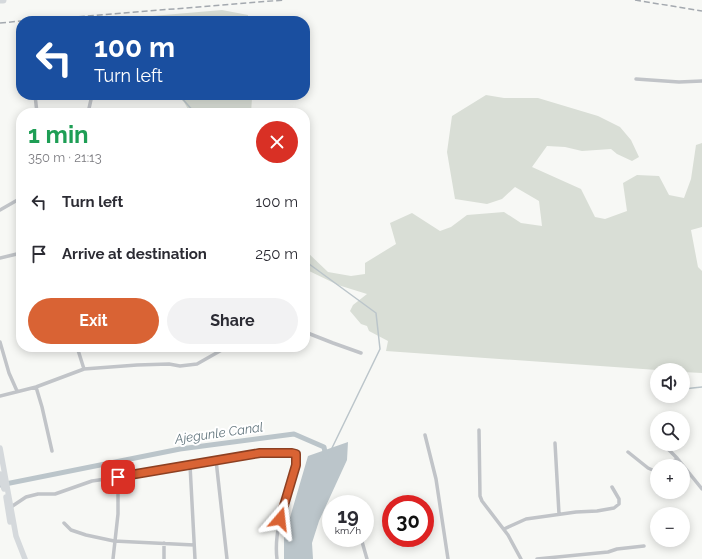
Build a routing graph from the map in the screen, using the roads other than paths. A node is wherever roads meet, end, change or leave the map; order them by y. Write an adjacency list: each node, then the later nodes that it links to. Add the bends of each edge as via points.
1 (0, 0): 2 (highway)
2 (3, 0)
3 (636, 79): 4 (street)
4 (702, 81)
5 (16, 201): 6 (street)
6 (0, 210)
7 (16, 254): 8 (street)
8 (0, 258)
9 (310, 334): 13 (street)
10 (0, 342): 16 (street)
11 (79, 352): 14 (street)
12 (219, 352): 14 (street, via 204,361 188,366 169,364)
13 (361, 353)
14 (84, 369): 15 (street)
15 (36, 387): 16 (street); 22 (street)
16 (17, 391): 17 (street)
17 (0, 396)
18 (479, 430): 37 (street, via 480,496)
19 (425, 435): 52 (street, via 436,479)
20 (555, 444): 35 (street)
21 (0, 448): 33 (main road)
22 (52, 451)
23 (670, 451): 25 (street)
24 (628, 452): 28 (street)
25 (677, 458): 32 (street)
26 (216, 460): 27 (street); 49 (street); 50 (street, via 260,453 296,454 296,465 277,534)
27 (190, 465): 30 (street); 40 (street)
28 (650, 469)
29 (0, 474): 33 (main road)
30 (118, 477): 34 (street, via 92,480 54,494 38,494); 38 (street, via 118,514)
31 (612, 487): 35 (street, via 620,504 614,508)
32 (702, 489)
33 (8, 498): 34 (main road); 45 (main road, via 14,536)
34 (11, 507): 45 (main road)
35 (559, 514): 37 (street, via 526,519)
36 (64, 523): 38 (street, via 71,530)
37 (504, 529): 44 (street)
38 (114, 541): 39 (street); 46 (street)
39 (164, 543): 40 (street); 47 (street)
40 (194, 545): 48 (street)
41 (644, 546): 43 (street)
42 (364, 547): 51 (street)
43 (587, 553): 53 (street); 54 (street)
44 (519, 558)
45 (23, 559)
46 (113, 559)
47 (164, 559)
48 (194, 559)
49 (227, 559)
50 (277, 559)
51 (367, 559)
52 (448, 559)
53 (537, 559)
54 (587, 559)

